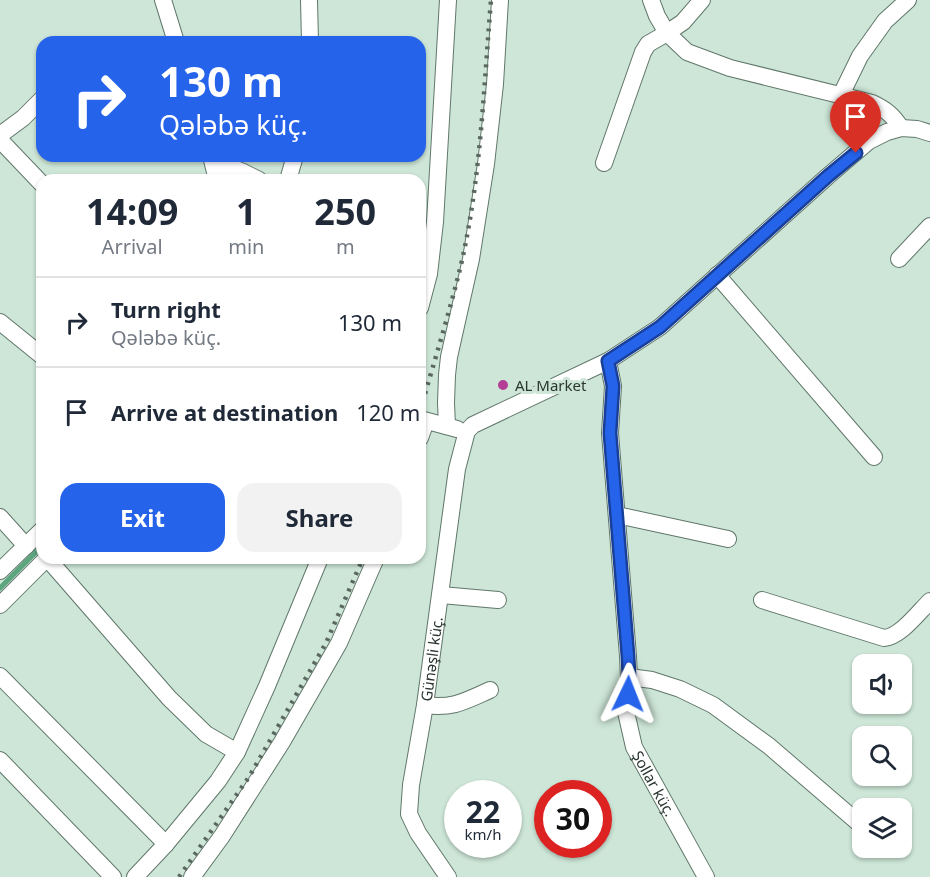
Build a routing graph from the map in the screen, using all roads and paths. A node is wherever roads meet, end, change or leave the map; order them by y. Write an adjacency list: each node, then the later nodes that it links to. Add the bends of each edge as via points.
1 (163, 0): 9 (street)
2 (309, 0): 10 (street)
3 (448, 0): 23 (street, via 435,222)
4 (500, 0): 29 (street, via 486,164 471,259 449,357)
5 (651, 0): 8 (street)
6 (702, 0): 8 (street)
7 (908, 0): 11 (street, via 885,21 860,56)
8 (667, 33): 11 (street, via 687,52 730,68); 17 (street, via 642,52)
9 (174, 36)
10 (310, 36)
11 (841, 95): 13 (street, via 885,109)
12 (36, 105): 15 (street)
13 (901, 128): 14 (street); 24 (street, via 869,141)
14 (930, 133)
15 (0, 135)
16 (0, 140): 20 (street)
17 (604, 163)
18 (214, 168): 19 (street, via 231,167)
19 (246, 174)
20 (36, 177)
21 (930, 226): 22 (street)
22 (899, 259)
23 (426, 267)
24 (717, 275): 27 (street, via 660,327); 31 (street)
25 (0, 322): 26 (street)
26 (36, 351)
27 (608, 361): 30 (street); 32 (street, Şollar küç., via 613,386 610,433)
28 (426, 421): 29 (street)
29 (447, 426): 30 (street)
30 (467, 431): 42 (street, Günəşli küç., via 457,469)
31 (874, 457)
32 (617, 515): 35 (street); 48 (street, Şollar küç.)
33 (0, 517): 36 (street)
34 (36, 536): 36 (street)
35 (728, 539)
36 (26, 546): 41 (street)
37 (41, 564): 46 (street)
38 (52, 564): 51 (street, via 169,698 206,734)
39 (318, 564): 51 (street)
40 (373, 564): 57 (street, via 339,643 282,742)
41 (0, 572)
42 (441, 595): 43 (street); 50 (street, Günəşli küç.)
43 (498, 600)
44 (762, 600): 45 (street, via 884,638 900,630)
45 (930, 601)
46 (0, 605)
47 (0, 676): 54 (street)
48 (629, 677): 53 (street, via 670,686 713,705 769,746); 59 (street, Şollar küç., via 626,712 634,747)
49 (490, 690): 50 (street, via 459,704)
50 (425, 705): 58 (street, Günəşli küç., via 409,814)
51 (237, 752): 54 (street)
52 (0, 760): 55 (street)
53 (852, 817)
54 (166, 844): 56 (street)
55 (113, 877)
56 (135, 877)
57 (192, 877)
58 (448, 877)
59 (706, 877)

